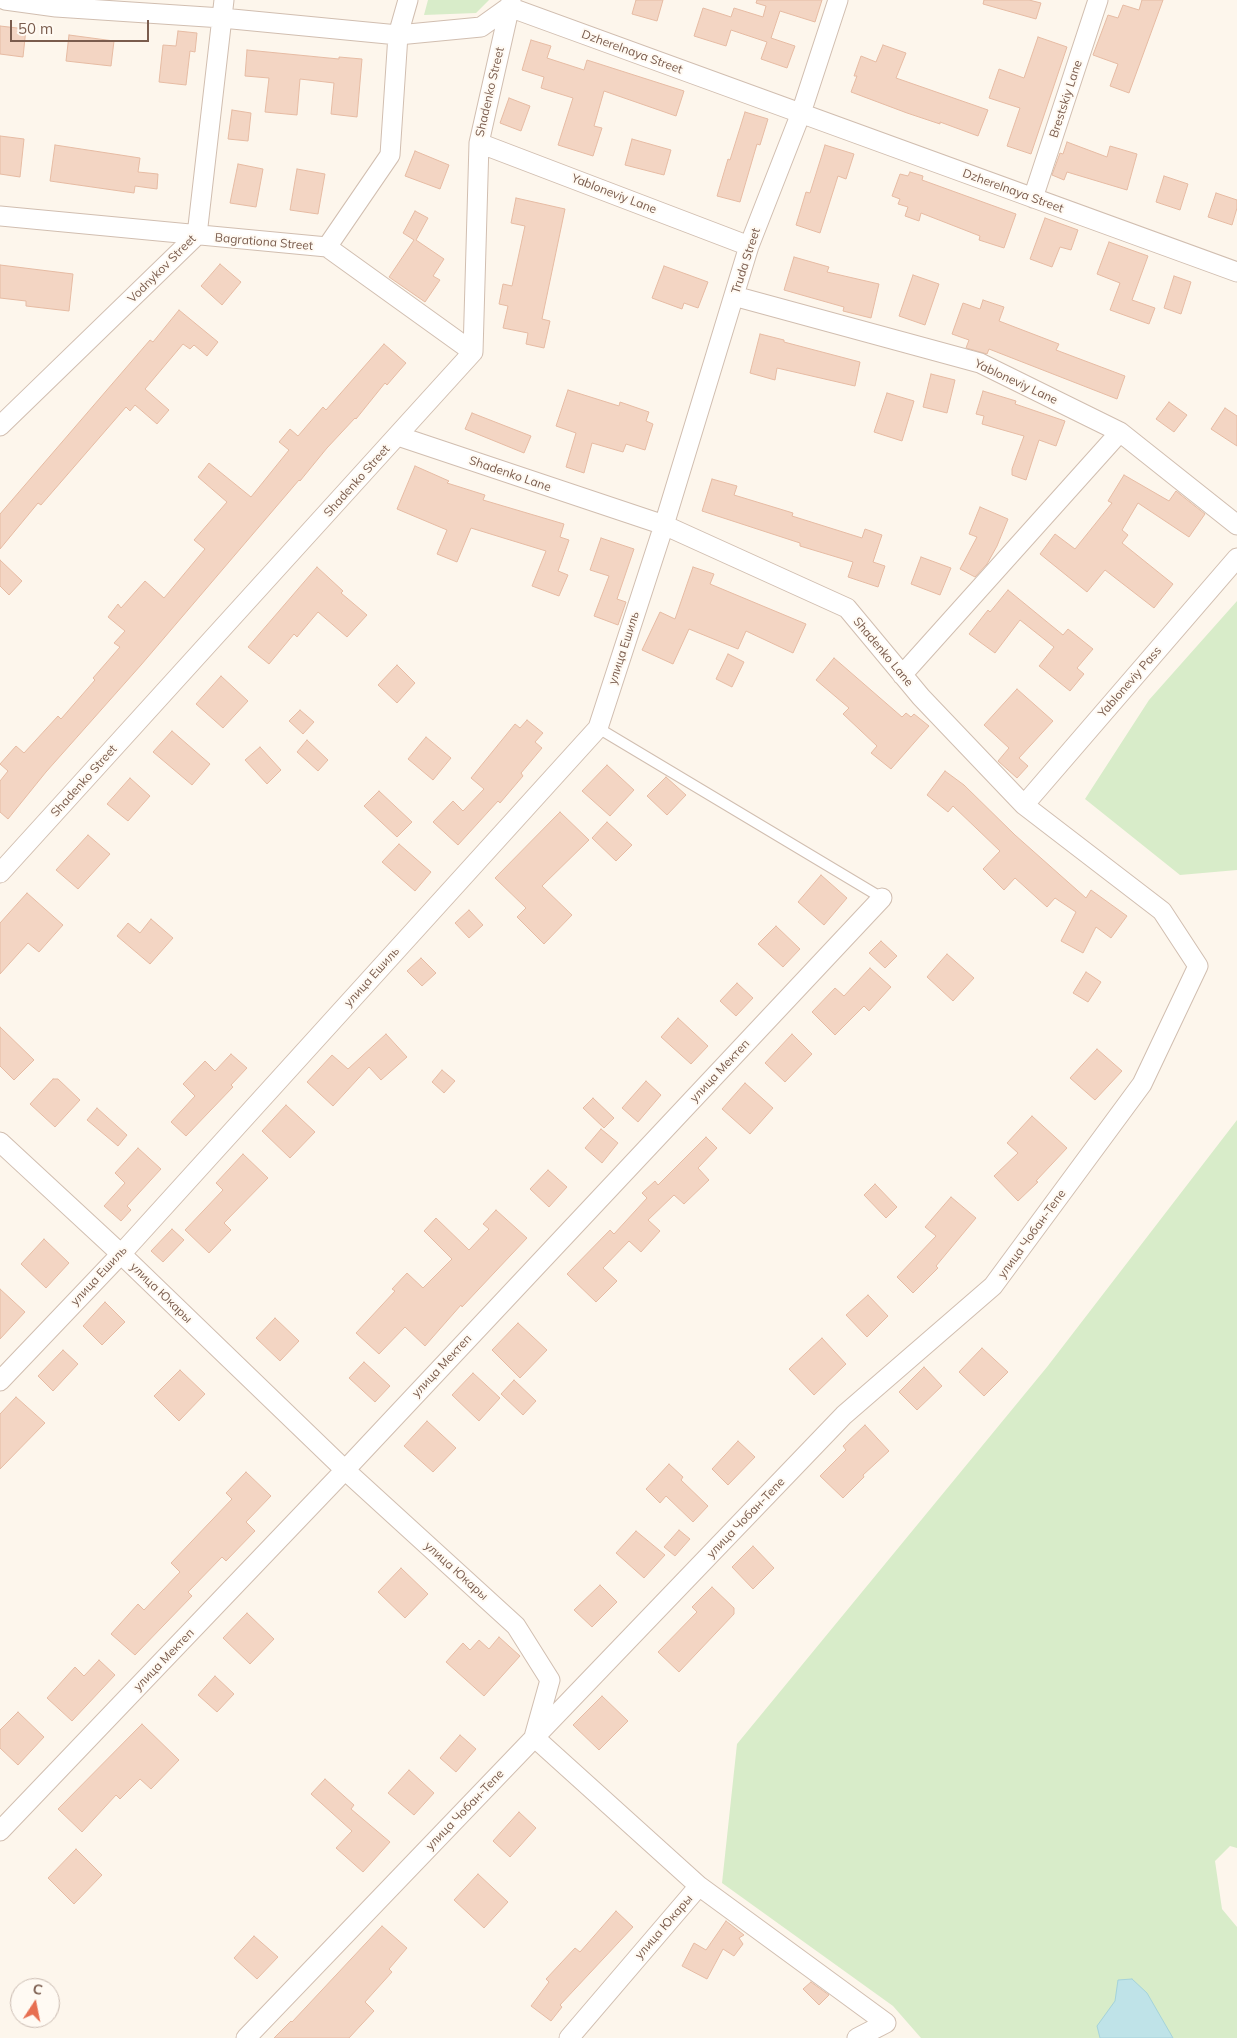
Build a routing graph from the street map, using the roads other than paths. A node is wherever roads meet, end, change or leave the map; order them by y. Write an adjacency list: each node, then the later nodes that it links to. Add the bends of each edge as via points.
1 (5, 0): 5 (street)
2 (408, 0): 8 (street)
3 (838, 0): 9 (street, Truda Street)
4 (1098, 0): 11 (street, Brestskiy Lane)
5 (56, 3): 7 (street)
6 (510, 4): 8 (street, via 481,27); 9 (street, Dzherelnaya Street); 10 (street, Shadenko Street)
7 (223, 9): 8 (street); 13 (street, Vodnykov Street)
8 (398, 35): 15 (street, Bagrationa Street, via 390,155)
9 (800, 113): 11 (street, Dzherelnaya Street); 14 (street, Truda Street)
10 (479, 143): 14 (street, Yabloneviy Lane); 18 (street, Shadenko Street)
11 (1033, 198): 16 (street, Dzherelnaya Street)
12 (0, 216): 13 (street, Bagrationa Street)
13 (197, 236): 15 (street, Bagrationa Street); 19 (street, Vodnykov Street)
14 (749, 246): 17 (street, Truda Street)
15 (327, 247): 18 (street)
16 (1237, 272)
17 (734, 296): 20 (street, Yabloneviy Lane, via 980,363); 23 (street, Truda Street)
18 (473, 352): 21 (street, Shadenko Street)
19 (0, 426)
20 (1120, 432): 22 (street, Yabloneviy Lane); 25 (street)
21 (398, 436): 23 (street, Shadenko Lane); 28 (street, Shadenko Street)
22 (1237, 525)
23 (664, 526): 25 (street, Shadenko Lane, via 847,608); 26 (street, улица Ешиль)
24 (1237, 558): 27 (street, Yabloneviy Pass)
25 (902, 675): 27 (street, Shadenko Lane)
26 (598, 728): 29 (lane); 32 (street, улица Ешиль)
27 (1024, 805): 30 (street, Shadenko Lane, via 1162,911)
28 (0, 873)
29 (882, 898): 34 (street, улица Мектеп)
30 (1198, 966): 35 (street, улица Чобан-Тепе, via 1142,1084 994,1286 844,1416)
31 (0, 1142): 32 (street, улица Юкары)
32 (120, 1254): 33 (street, улица Ешиль); 34 (street, улица Юкары)
33 (0, 1381)
34 (345, 1470): 35 (street, улица Юкары, via 516,1626 550,1680); 36 (street, улица Мектеп)
35 (534, 1737): 37 (street, улица Юкары); 38 (street, улица Чобан-Тепе)
36 (0, 1831)
37 (699, 1886): 39 (street, улица Юкары); 40 (street, via 886,2023)
38 (246, 2038)
39 (569, 2038)
40 (857, 2038)

